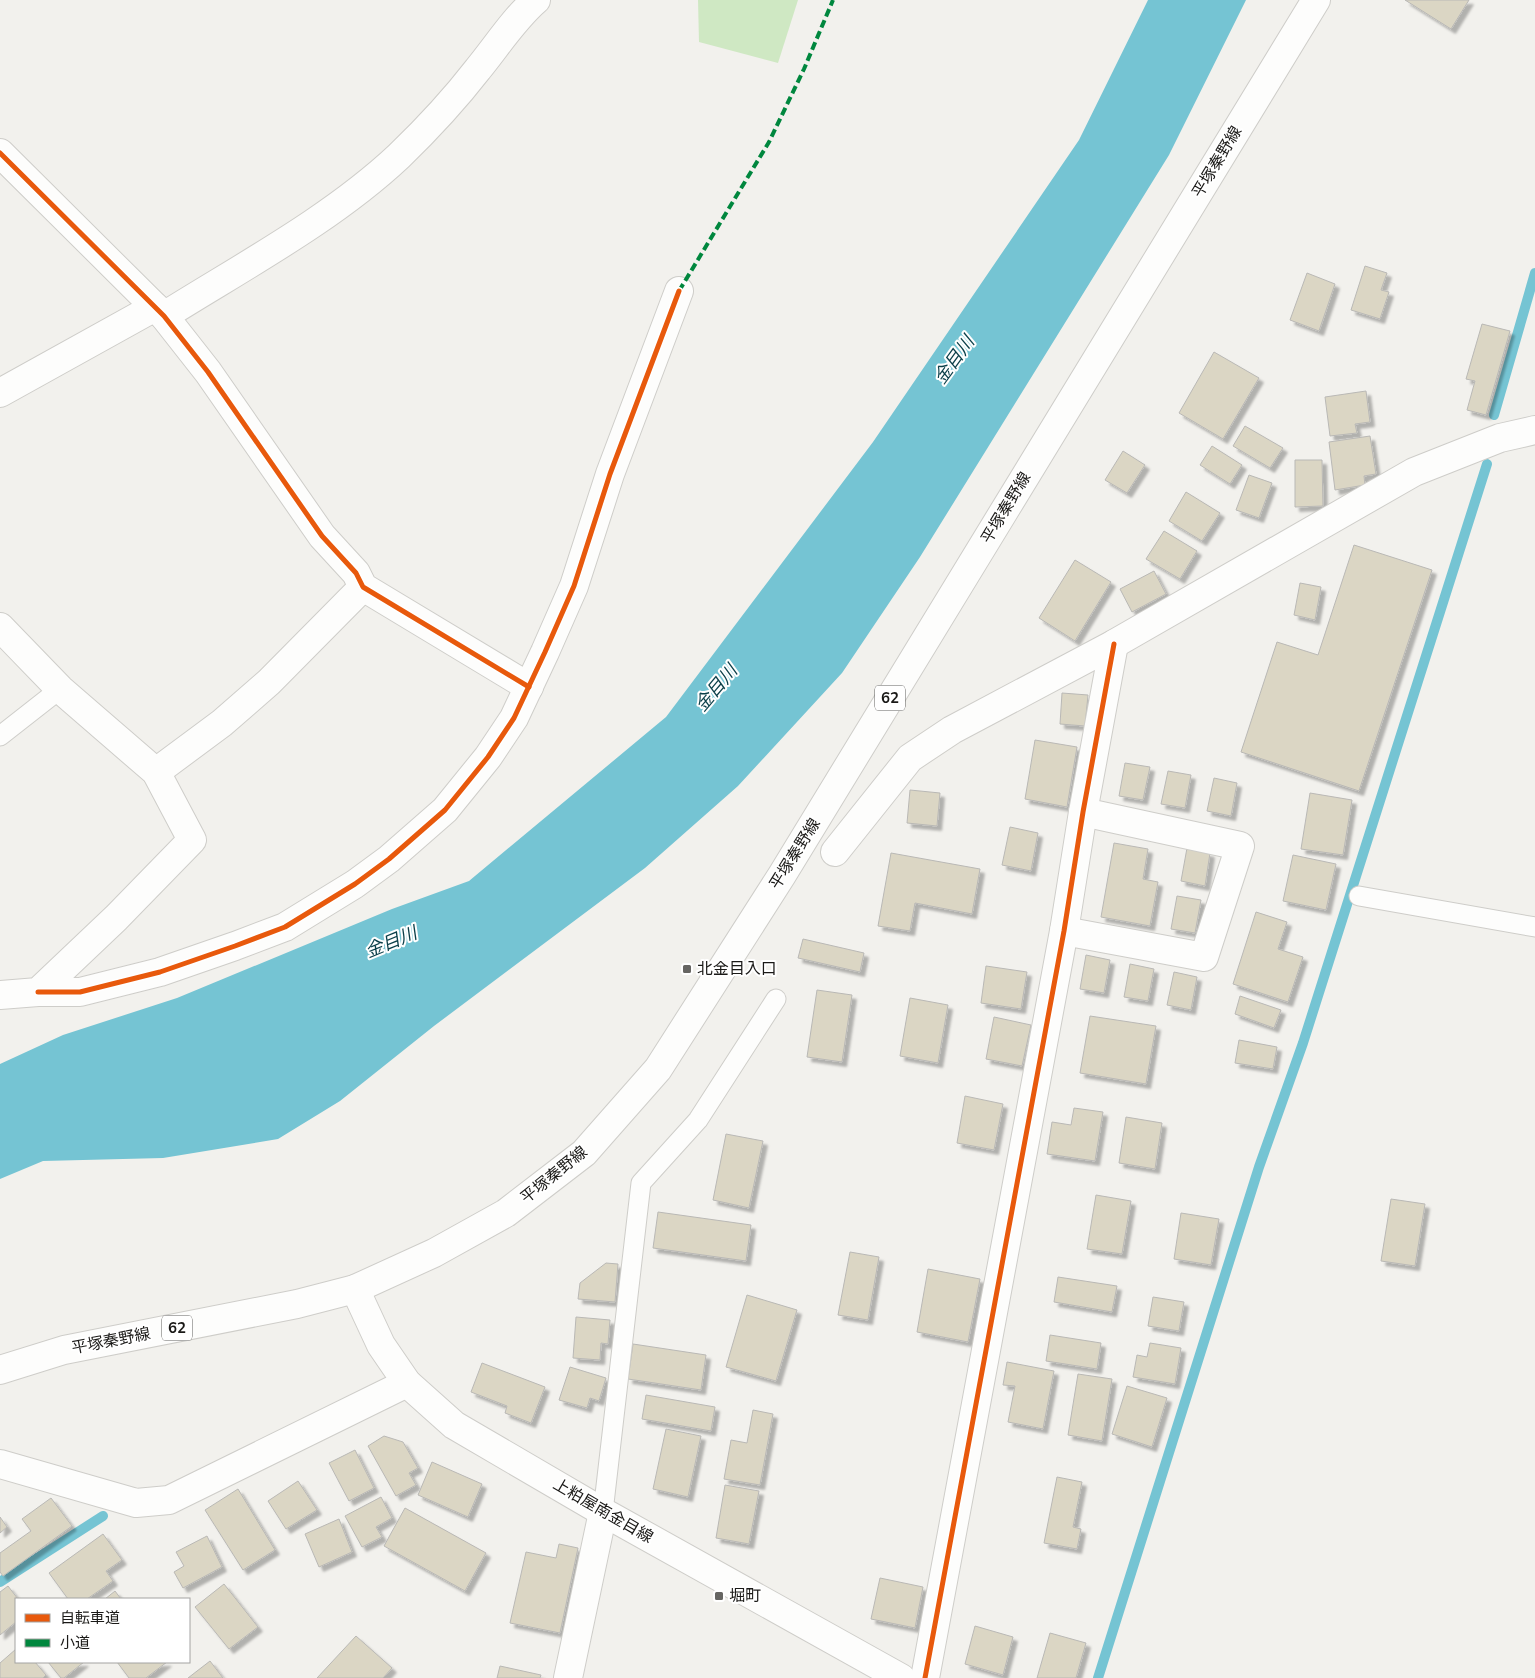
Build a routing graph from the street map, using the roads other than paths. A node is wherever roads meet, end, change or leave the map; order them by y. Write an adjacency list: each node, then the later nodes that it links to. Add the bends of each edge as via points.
1 (536, 0): 5 (street, via 426,128 367,183 316,221)
2 (1316, 0): 23 (street, 平塚秦野線 / 62, via 782,875 658,1069 584,1154 506,1213 434,1253)
3 (0, 153): 5 (street)
4 (679, 291): 11 (street, via 610,474 574,586)
5 (160, 311): 6 (street); 8 (street, via 208,372 322,536 356,572)
6 (0, 393)
7 (1535, 430): 10 (street, via 1500,438 1414,472)
8 (363, 587): 11 (street); 14 (street, via 269,682 222,723)
9 (0, 626): 12 (street)
10 (1114, 644): 15 (street); 16 (street, via 952,730 910,758)
11 (529, 687): 20 (street, via 514,718 488,757 445,810 389,859 300,918 260,937 160,972 80,992)
12 (60, 689): 13 (lane); 14 (street)
13 (0, 736)
14 (156, 772): 20 (street, via 192,840)
15 (1083, 812): 19 (street); 19 (street, via 1240,846 1204,957)
16 (835, 852)
17 (1359, 896): 18 (lane)
18 (1535, 927)
19 (1064, 930): 30 (street)
20 (38, 992): 21 (street)
21 (0, 995)
22 (776, 999): 27 (lane, via 698,1120 641,1183)
23 (355, 1289): 24 (street, 平塚秦野線 / 62, via 297,1304 64,1350); 25 (street, 上粕屋南金目線, via 381,1345)
24 (0, 1370)
25 (407, 1383): 26 (street, via 169,1500 136,1503); 27 (street, 上粕屋南金目線, via 454,1425)
26 (0, 1464)
27 (603, 1512): 28 (street); 29 (street, 上粕屋南金目線)
28 (568, 1678)
29 (901, 1678)
30 (925, 1678)

